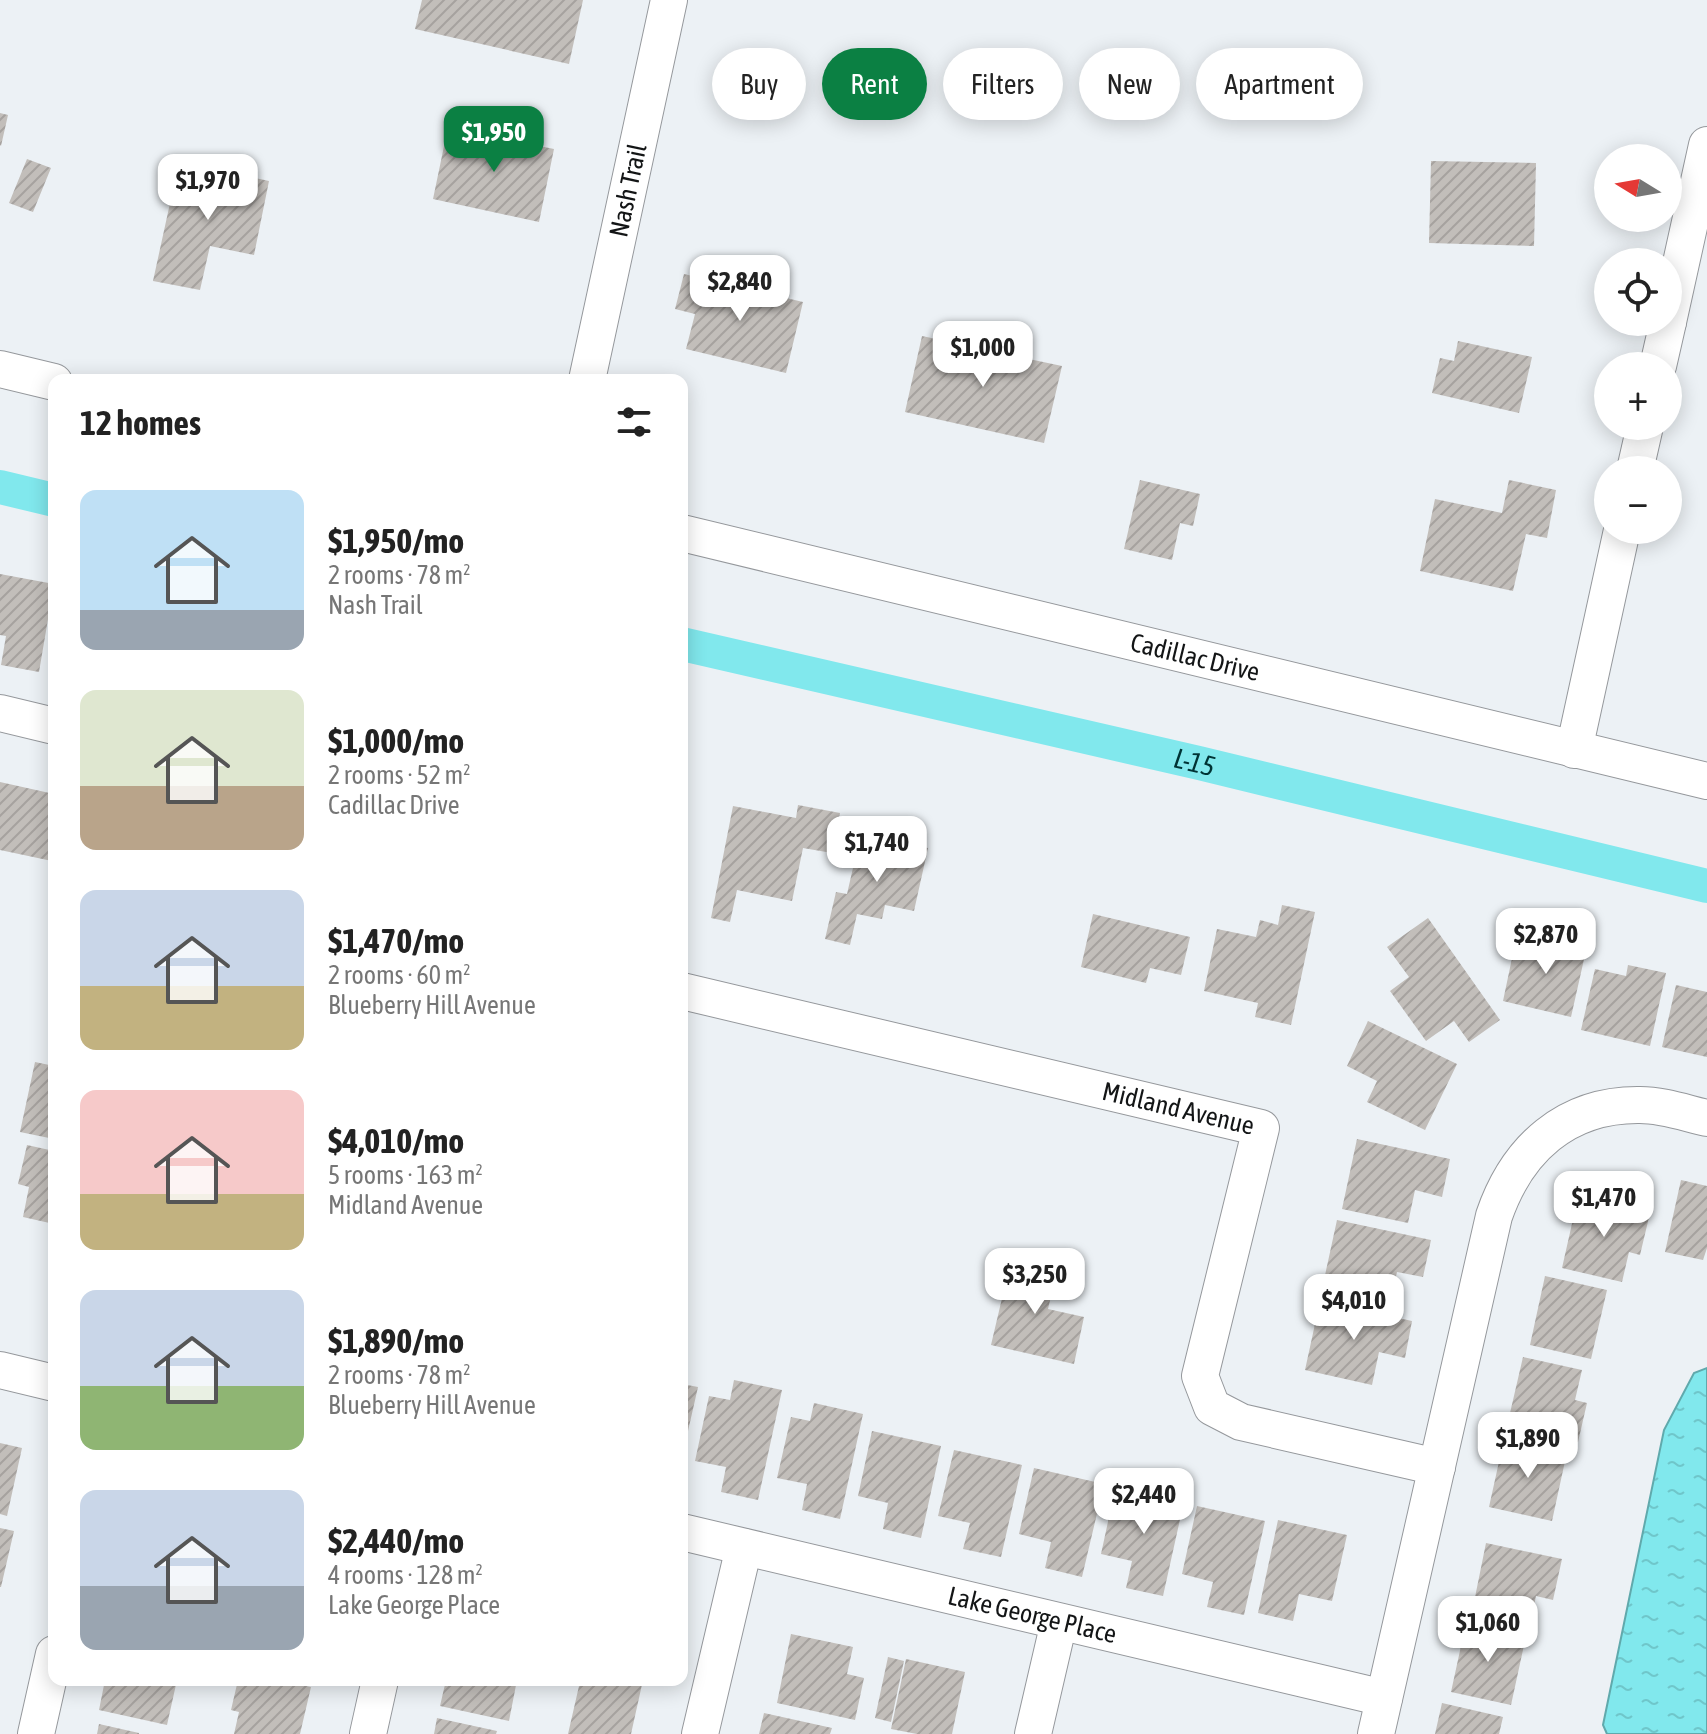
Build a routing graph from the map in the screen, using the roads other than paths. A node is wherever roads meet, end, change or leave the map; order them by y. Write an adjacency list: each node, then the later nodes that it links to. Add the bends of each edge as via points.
1 (669, 0): 5 (street, Nash Trail)
2 (1707, 145): 3 (street)
3 (1682, 258)
4 (0, 369): 6 (street)
5 (588, 374)
6 (48, 381)
7 (688, 534): 11 (street, Cadillac Drive)
8 (1619, 544): 11 (street)
9 (0, 713): 10 (street)
10 (48, 725)
11 (1574, 750): 12 (street, Cadillac Drive)
12 (1707, 781)
13 (688, 992): 17 (street, Midland Avenue, via 1261,1128 1200,1376 1212,1407 1241,1422)
14 (1707, 1118): 17 (street, via 1618,1105 1570,1120 1530,1149 1494,1216)
15 (0, 1370): 16 (street)
16 (48, 1382)
17 (1437, 1467): 23 (street)
18 (688, 1533): 19 (street, Lake George Place)
19 (744, 1547): 20 (street, Lake George Place); 26 (street)
20 (1059, 1622): 23 (street, Lake George Place); 27 (street)
21 (48, 1681): 24 (street)
22 (379, 1686): 25 (street)
23 (1384, 1698): 28 (street)
24 (36, 1734)
25 (368, 1734)
26 (700, 1734)
27 (1033, 1734)
28 (1376, 1734)

